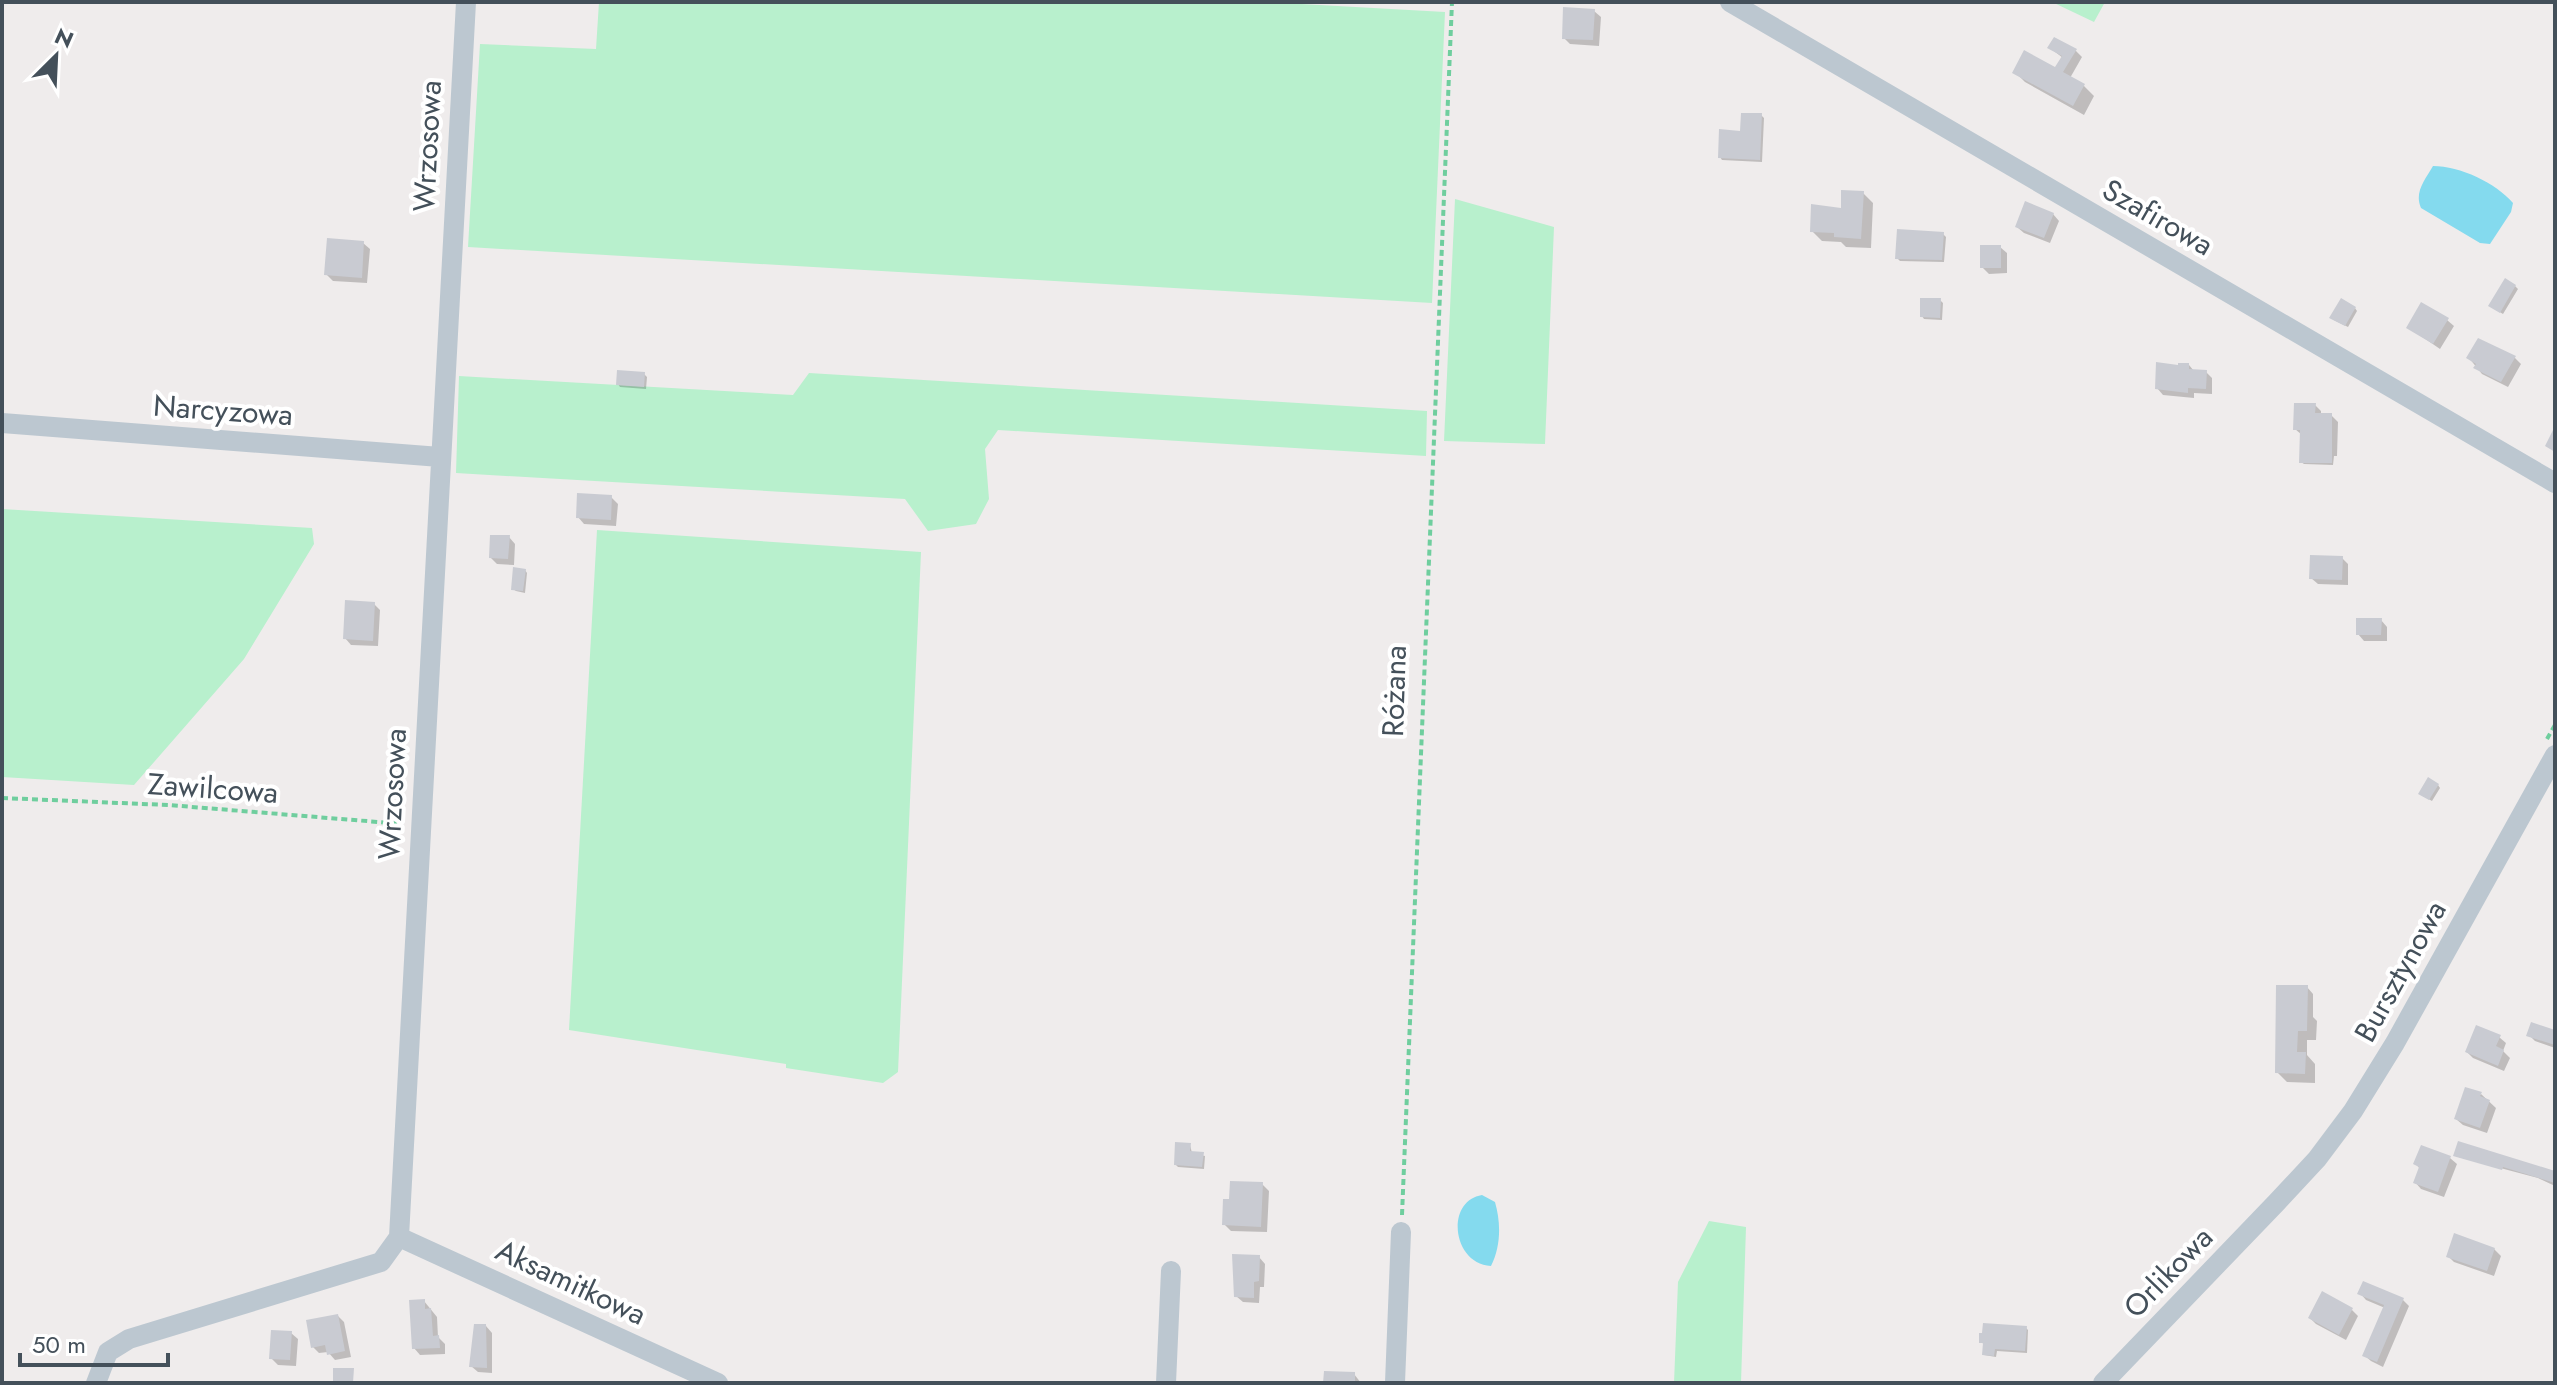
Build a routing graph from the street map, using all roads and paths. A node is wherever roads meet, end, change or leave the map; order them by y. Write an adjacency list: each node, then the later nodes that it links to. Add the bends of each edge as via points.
1 (466, 2): 5 (street, Wrzosowa)
2 (1452, 2): 12 (path, Różana)
3 (1730, 2): 6 (street, Szafirowa)
4 (2, 423): 5 (street, Narcyzowa)
5 (440, 457): 10 (street, Wrzosowa)
6 (2555, 483)
7 (2555, 725): 8 (path)
8 (2551, 747): 11 (street, Bursztynowa, via 2395,1043 2353,1111)
9 (2, 798): 10 (path, Zawilcowa)
10 (421, 825): 13 (street, Wrzosowa)
11 (2277, 1202): 19 (street, Orlikowa)
12 (1401, 1232): 18 (street)
13 (399, 1237): 15 (street, via 381,1262 129,1339 108,1352); 16 (street, Aksamitkowa)
14 (1171, 1271): 17 (street)
15 (96, 1383)
16 (718, 1383)
17 (1166, 1383)
18 (1395, 1383)
19 (2103, 1383)

